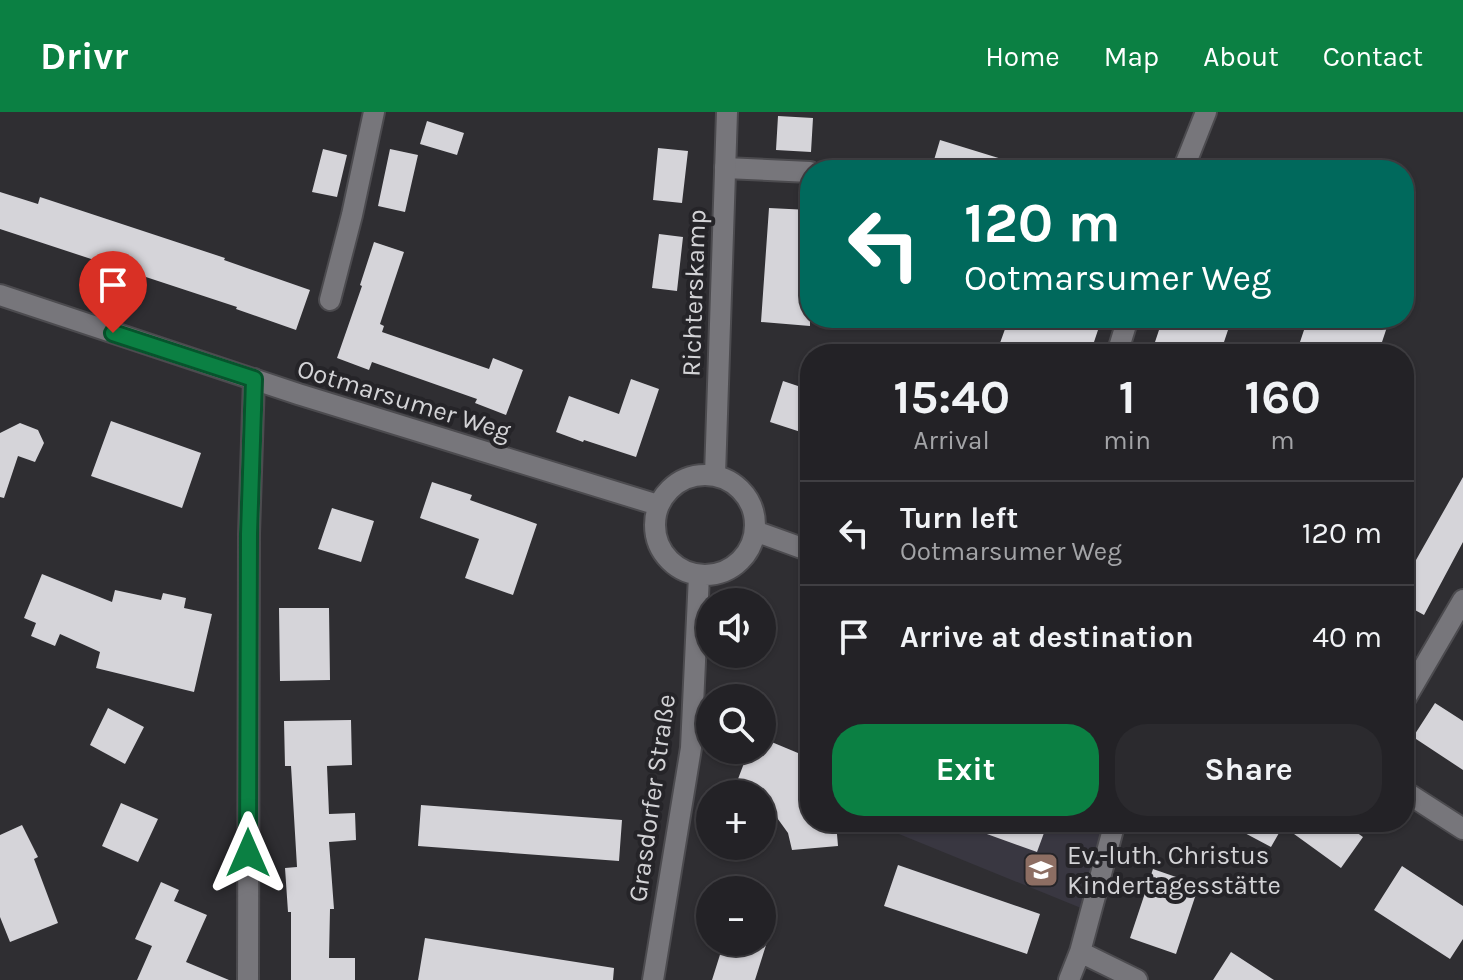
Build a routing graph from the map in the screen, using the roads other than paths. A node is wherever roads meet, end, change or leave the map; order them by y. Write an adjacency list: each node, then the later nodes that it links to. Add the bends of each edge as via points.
1 (374, 112): 8 (street)
2 (727, 112): 5 (street, Richterskamp)
3 (1206, 112): 4 (street)
4 (1187, 160)
5 (725, 168): 6 (street); 10 (street, Richterskamp)
6 (800, 172)
7 (0, 295): 9 (street, Ootmarsumer Weg)
8 (330, 300)
9 (254, 379): 11 (street, Ootmarsumer Weg); 21 (street)
10 (715, 475): 11 (street, via 687,477); 12 (street, via 729,480 750,502)
11 (658, 505): 14 (street, via 657,542 667,558)
12 (755, 531): 13 (street); 14 (street, via 742,559 714,575)
13 (800, 547)
14 (699, 575): 22 (street, Grasdorfer Straße, via 691,748)
15 (1463, 600): 16 (street)
16 (1414, 684)
17 (1414, 797): 18 (street)
18 (1463, 829)
19 (1112, 832): 20 (street)
20 (1080, 952): 23 (street); 24 (street)
21 (248, 980)
22 (653, 980)
23 (1069, 980)
24 (1137, 980)

